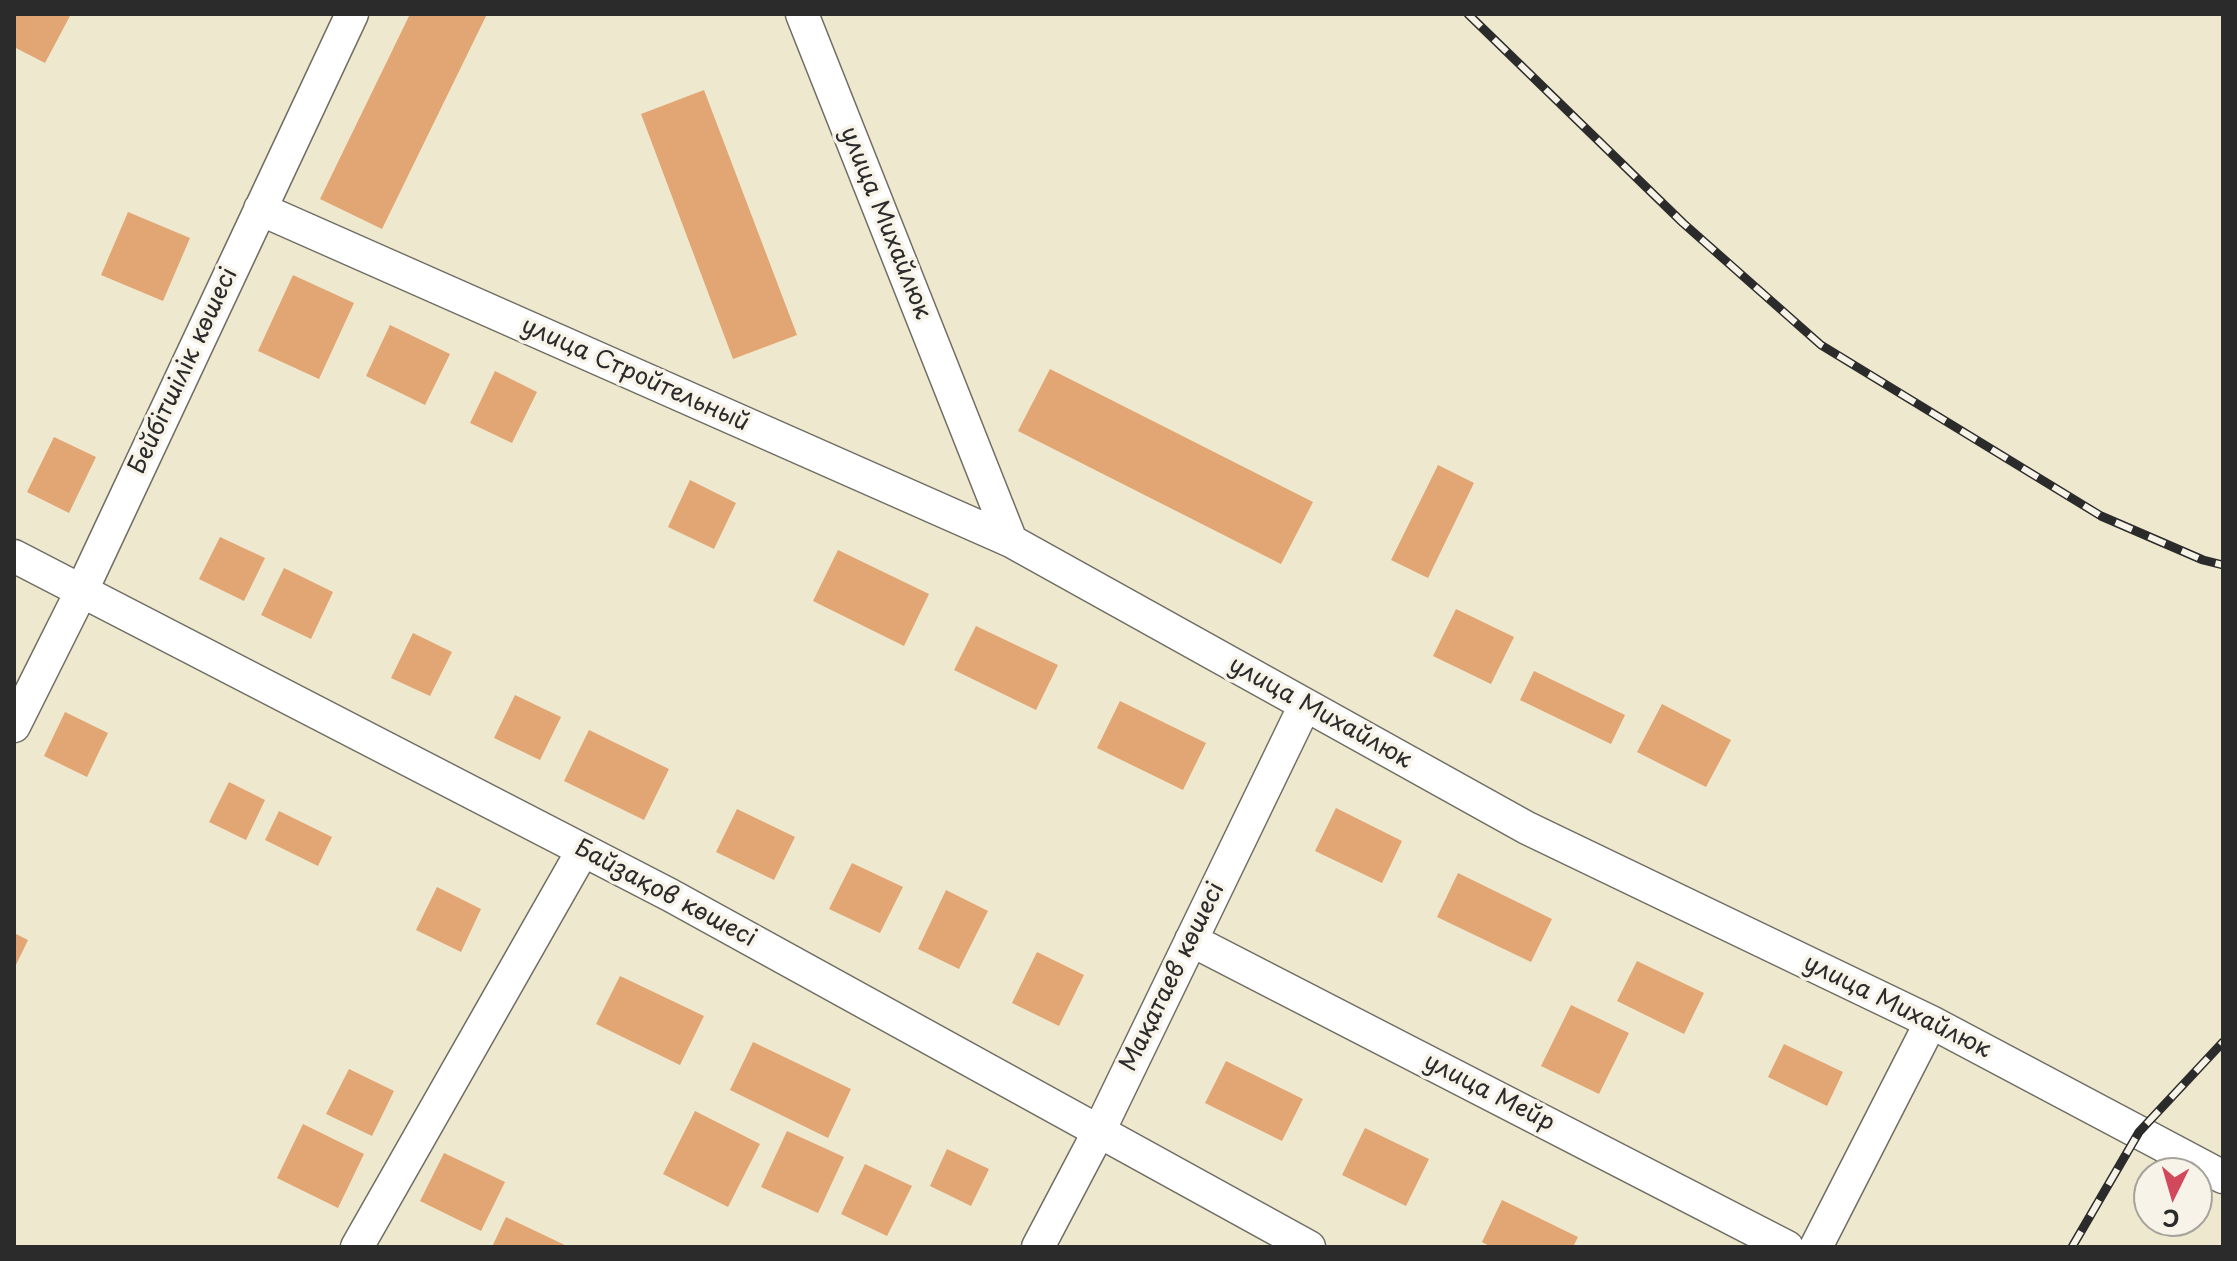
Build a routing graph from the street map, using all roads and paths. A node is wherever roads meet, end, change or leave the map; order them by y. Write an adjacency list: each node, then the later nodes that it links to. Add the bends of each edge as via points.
1 (352, 14): 3 (street, Бейбітшілік көшесі)
2 (802, 14): 4 (street, улица Михайлюк)
3 (260, 209): 4 (street, улица Стройтельный); 6 (street, Бейбітшілік көшесі)
4 (1011, 541): 7 (street, улица Михайлюк)
5 (14, 556): 6 (street, Байзақов көшесі)
6 (82, 590): 8 (street, Бейбітшілік көшесі); 9 (street, Байзақов көшесі)
7 (1305, 705): 10 (street, Мақатаев көшесі); 11 (street, улица Михайлюк, via 1527,828)
8 (14, 726)
9 (583, 850): 12 (street, Байзақов көшесі); 14 (street)
10 (1191, 940): 12 (street, Мақатаев көшесі); 17 (street, улица Мейр)
11 (1931, 1022): 13 (street, улица Михайлюк); 18 (street)
12 (1098, 1133): 15 (street, Мақатаев көшесі); 16 (street, Байзақов көшесі)
13 (2223, 1177)
14 (357, 1247)
15 (1038, 1247)
16 (1309, 1247)
17 (1787, 1247)
18 (1816, 1247)

